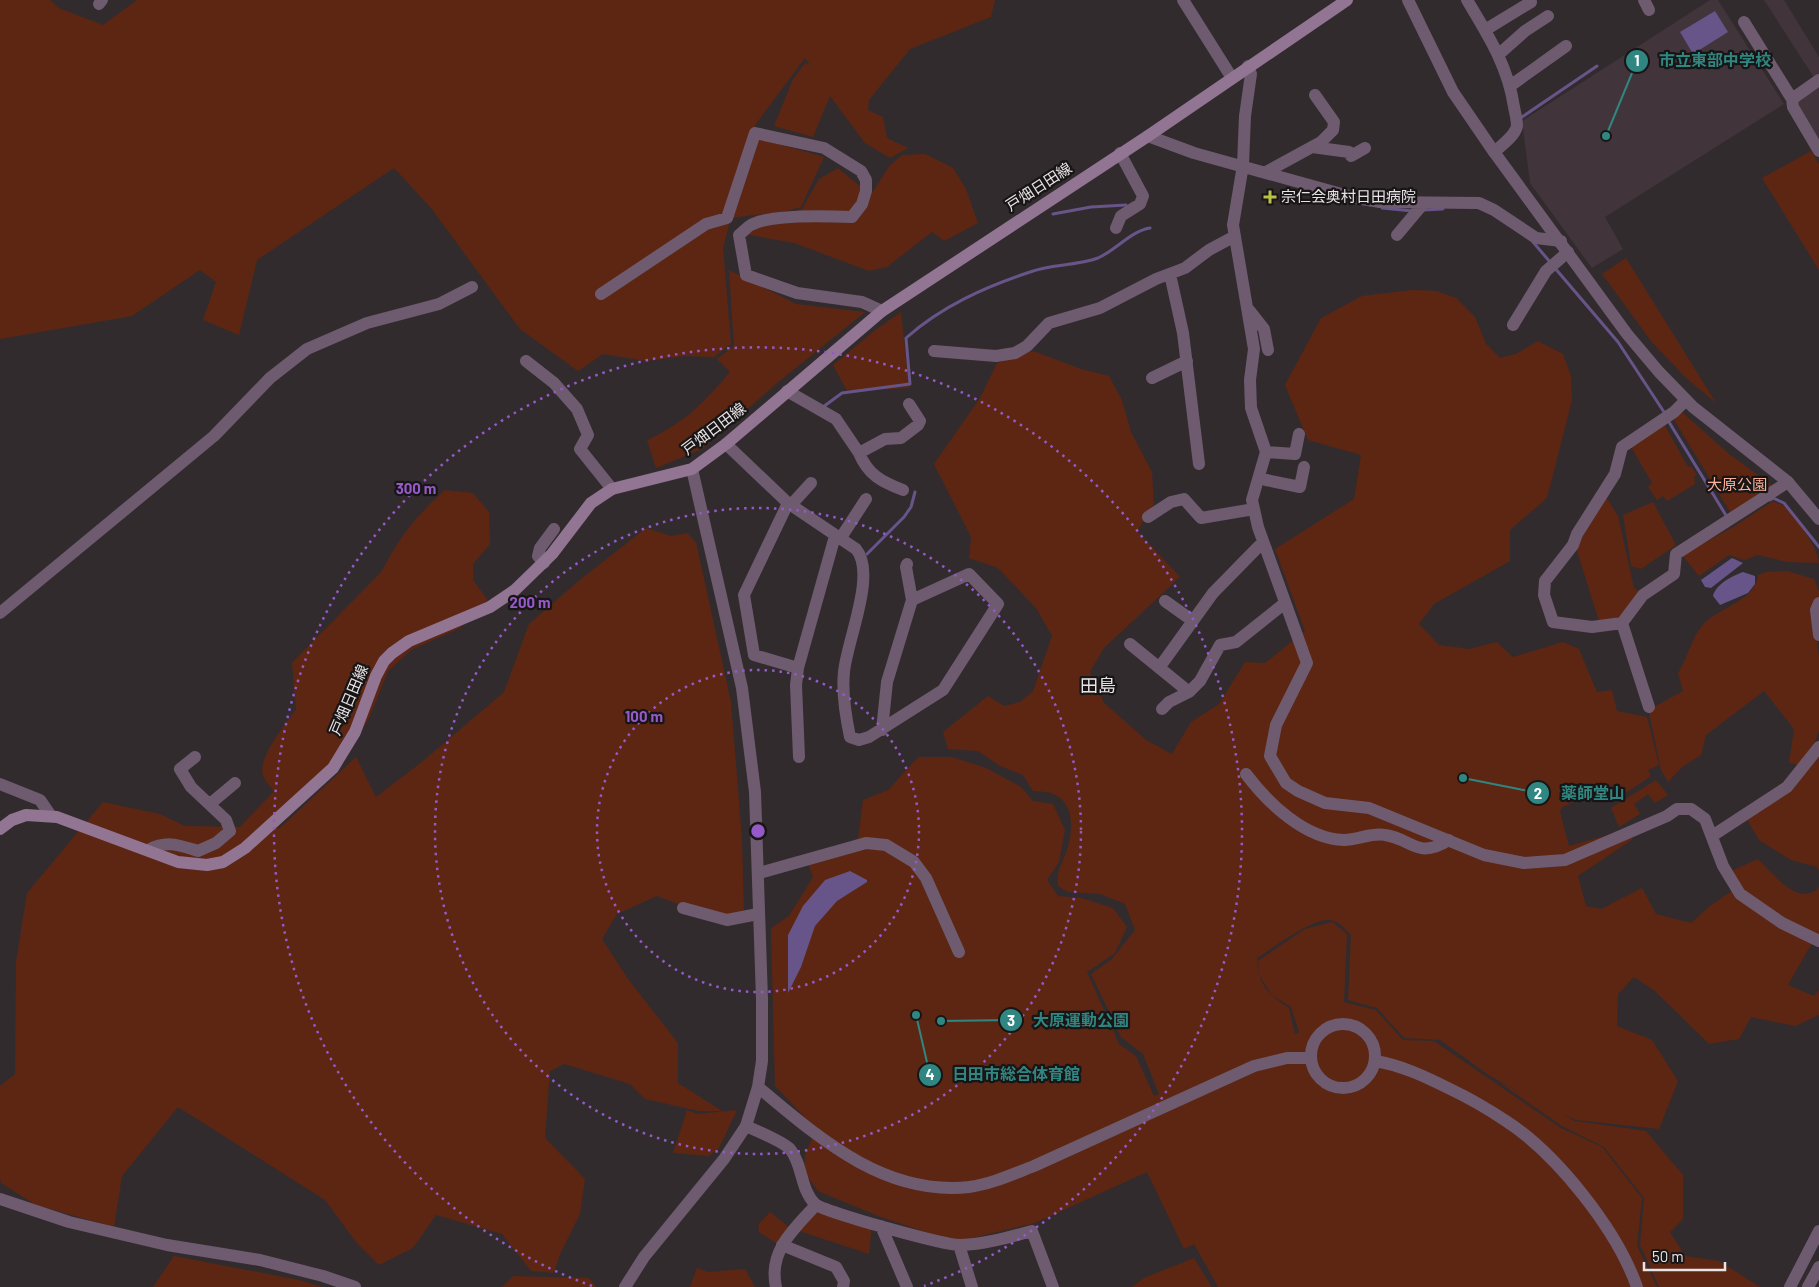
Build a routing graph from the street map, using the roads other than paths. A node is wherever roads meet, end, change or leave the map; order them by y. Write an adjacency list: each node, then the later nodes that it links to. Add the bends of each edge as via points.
1 (1183, 0): 12 (street)
2 (1347, 0): 11 (main road, 戸畑日田線)
3 (1408, 0): 21 (street, via 1453,92)
4 (1467, 0): 8 (street)
5 (1531, 2): 8 (street)
6 (1548, 16): 10 (street)
7 (1744, 22): 16 (street)
8 (1485, 30): 10 (street)
9 (1566, 46): 14 (street)
10 (1498, 55): 14 (street)
11 (1248, 66): 12 (main road, 戸畑日田線); 23 (street, via 1251,74)
12 (1232, 78): 17 (main road, 戸畑日田線)
13 (1819, 80): 16 (street)
14 (1510, 86): 21 (street, via 1517,127)
15 (1315, 95): 18 (street, via 1334,122 1333,130)
16 (1792, 99): 20 (street)
17 (1148, 136): 22 (main road, 戸畑日田線); 23 (street, via 1194,153)
18 (1312, 147): 19 (street, via 1349,152 1351,156); 24 (street)
19 (1365, 148)
20 (1819, 151)
21 (1494, 152): 29 (street)
22 (1120, 153): 26 (street, via 1143,196 1140,204 1121,216); 35 (main road, 戸畑日田線)
23 (1243, 165): 24 (street); 28 (street, via 1233,225)
24 (1266, 172): 25 (street, via 1356,198)
25 (1419, 208): 27 (street); 29 (street, via 1480,203 1536,238)
26 (1116, 228)
27 (1397, 235)
28 (1235, 236): 31 (street); 34 (street)
29 (1561, 241): 30 (street)
30 (1560, 259): 36 (street, via 1530,295); 43 (street)
31 (1170, 274): 38 (street, via 1100,308 1049,324 1015,353 996,356); 40 (street)
32 (472, 287): 71 (street, via 439,304 367,323 307,349 270,378 214,436)
33 (601, 294): 35 (street, via 706,224 726,218 755,133 824,148 861,171 866,180 866,191 862,204 852,217 789,218 751,225 739,235 746,275 797,293 862,302)
34 (1249, 310): 37 (street, via 1264,329); 47 (street, via 1254,349 1251,408)
35 (882, 311): 42 (main road, 戸畑日田線)
36 (1514, 325)
37 (1268, 350)
38 (934, 351)
39 (526, 361): 55 (street, via 554,383 577,408 588,435 580,449)
40 (1187, 361): 41 (street); 49 (street)
41 (1152, 378)
42 (787, 391): 46 (main road, 戸畑日田線); 48 (street, via 836,419)
43 (1686, 400): 53 (street, via 1713,425); 73 (street, via 1674,412 1622,446 1615,474 1577,534 1574,545 1543,588 1553,622 1592,627)
44 (909, 404): 48 (street, via 920,421 918,425 901,438 885,439)
45 (1299, 434): 47 (street, via 1295,454)
46 (726, 444): 51 (main road, 戸畑日田線); 58 (street)
47 (1266, 452): 52 (street)
48 (859, 453): 56 (street, via 867,469 877,479)
49 (1199, 464)
50 (1304, 467): 52 (street, via 1300,487)
51 (692, 469): 55 (main road, 戸畑日田線); 94 (street, via 742,688 755,792)
52 (1259, 476): 59 (street, via 1252,500)
53 (1788, 482): 61 (street); 73 (street, via 1676,554 1674,574 1643,595)
54 (811, 483): 58 (street)
55 (612, 489): 65 (main road, 戸畑日田線, via 591,502)
56 (903, 490)
57 (866, 499): 63 (street)
58 (789, 504): 63 (street); 76 (street, via 744,595 754,655)
59 (1254, 509): 60 (street, via 1201,518 1184,499 1171,502); 64 (street)
60 (1148, 517)
61 (1819, 519)
62 (554, 529): 65 (street, via 540,548 538,556)
63 (837, 537): 76 (street); 81 (street, via 856,549 864,565 844,672 850,737 859,740)
64 (1263, 542): 69 (street); 72 (street, via 1212,594)
65 (544, 563): 93 (main road, 戸畑日田線, via 515,590 490,607 409,641 392,653 376,676 355,732 333,768 245,848 223,862 207,865 178,862)
66 (908, 564): 67 (street)
67 (912, 600): 81 (street, via 887,682); 81 (street, via 969,574 998,604 943,690)
68 (1164, 601): 72 (street)
69 (1285, 603): 78 (street, via 1236,642 1220,645 1200,681); 92 (street, via 1307,663 1276,725 1270,756 1278,773 1298,791 1325,803 1369,808)
70 (1819, 603): 74 (street, via 1816,610)
71 (0, 613)
72 (1193, 621): 77 (street)
73 (1622, 623): 79 (street)
74 (1819, 635)
75 (1130, 644): 77 (street)
76 (798, 668): 84 (street)
77 (1159, 668): 78 (street)
78 (1189, 692): 80 (street)
79 (1649, 707)
80 (1162, 709)
81 (882, 730)
82 (1819, 747): 91 (street, via 1787,787)
83 (194, 757): 88 (street, via 180,769 191,787)
84 (799, 757)
85 (1246, 774): 92 (street, via 1270,801 1301,825 1330,839 1386,835 1426,849 1436,848)
86 (235, 783): 88 (street)
87 (0, 784): 89 (street, via 40,800)
88 (210, 804): 93 (street, via 226,820 230,831 216,843 198,851 171,843 159,844)
89 (51, 816): 90 (main road, 戸畑日田線, via 26,816 12,820); 93 (main road, 戸畑日田線)
90 (0, 829)
91 (1712, 836): 92 (street, via 1705,819 1691,809 1682,809 1565,860 1546,863 1490,857); 97 (street, via 1723,866 1740,894 1782,923)
92 (1449, 840)
93 (148, 850)
94 (759, 873): 96 (street); 98 (street, via 866,843 886,845 914,862 926,878)
95 (683, 908): 96 (street, via 727,920)
96 (758, 914): 101 (street, via 762,999 762,1061)
97 (1819, 941)
98 (959, 952)
99 (1311, 1058): 100 (street, via 1320,1078 1340,1088 1361,1082); 100 (street, via 1312,1047 1325,1029 1335,1024 1346,1024 1357,1026 1366,1033 1372,1042); 101 (street, via 1287,1058 1254,1066 1034,1166 999,1180 963,1187 916,1185 880,1174 815,1135)
100 (1375, 1061): 117 (street, via 1424,1076 1470,1099 1507,1121 1535,1144 1577,1188 1609,1231)
101 (758, 1087): 102 (street)
102 (746, 1126): 104 (street, via 789,1148 805,1189); 112 (street, via 644,1257)
103 (0, 1199): 111 (street, via 69,1222 168,1245 260,1260)
104 (816, 1205): 105 (street); 107 (street)
105 (880, 1226): 108 (street); 115 (street)
106 (1819, 1231): 118 (street)
107 (782, 1245): 113 (street, via 775,1259); 114 (street, via 836,1267 844,1281)
108 (959, 1245): 110 (street, via 992,1242 1032,1231); 116 (street)
109 (1819, 1267): 119 (street)
110 (1049, 1286)
111 (355, 1287)
112 (625, 1287)
113 (776, 1287)
114 (843, 1287)
115 (907, 1287)
116 (972, 1287)
117 (1637, 1287)
118 (1790, 1287)
119 (1808, 1287)

